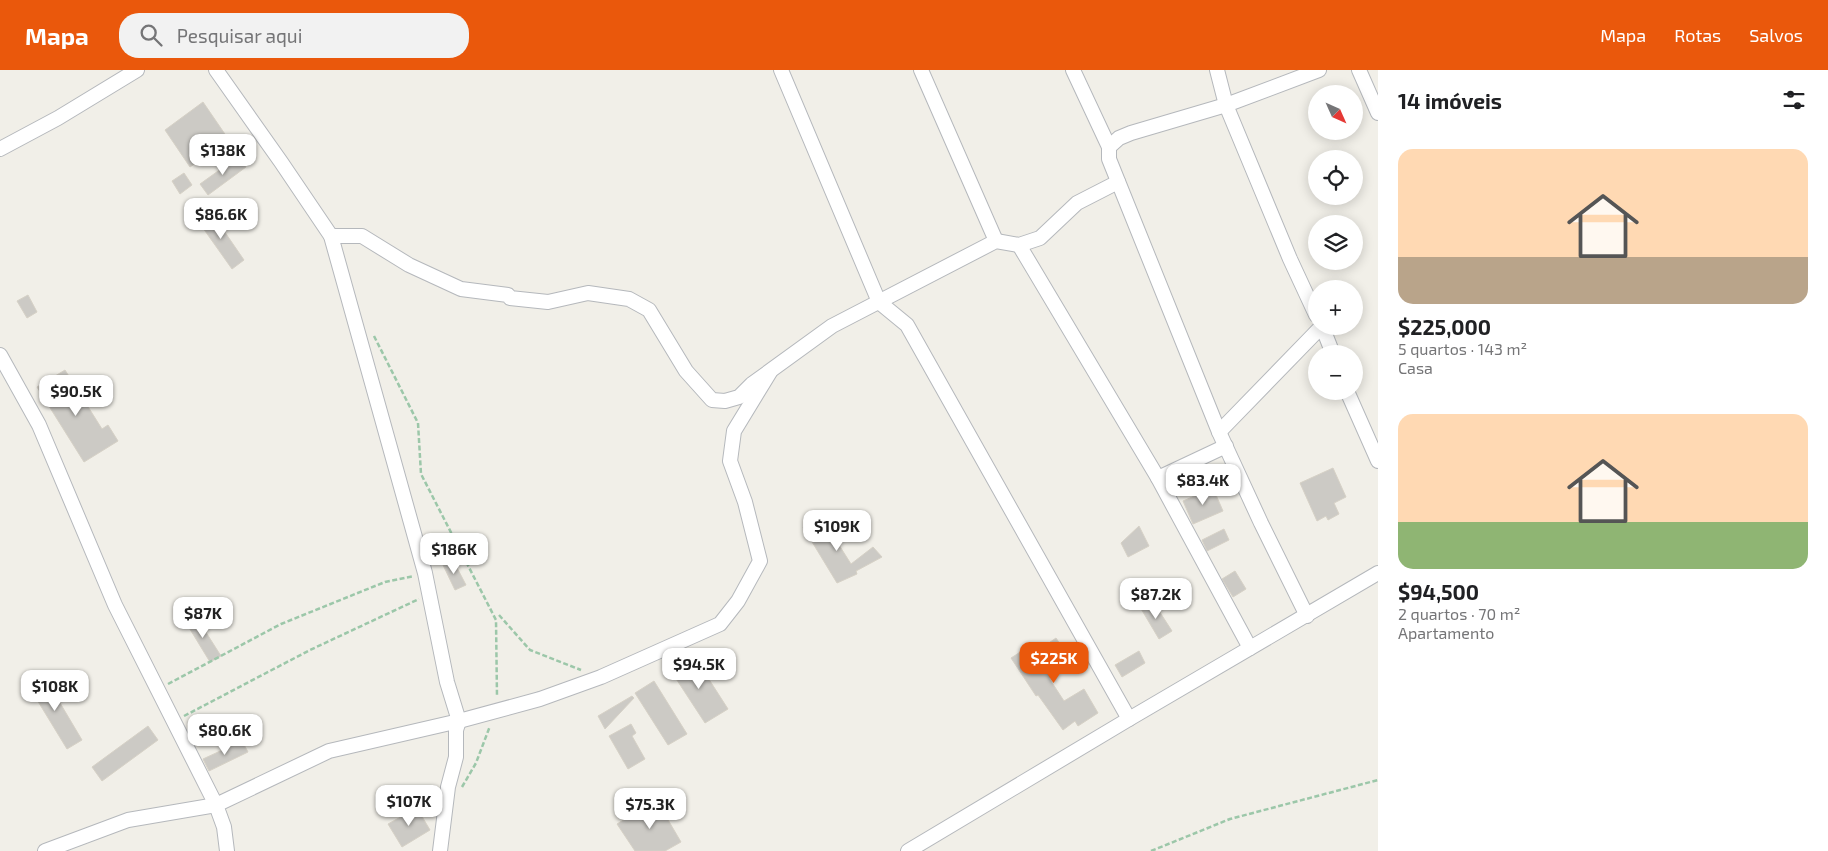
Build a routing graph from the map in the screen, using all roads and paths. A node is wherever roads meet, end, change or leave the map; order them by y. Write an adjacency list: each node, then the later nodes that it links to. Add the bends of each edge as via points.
1 (137, 70): 12 (street)
2 (216, 70): 14 (street)
3 (921, 70): 15 (street)
4 (1073, 70): 11 (street)
5 (1217, 70): 9 (street)
6 (1319, 70): 9 (street)
7 (1359, 70): 10 (street)
8 (784, 71): 18 (street)
9 (1226, 105): 11 (street, via 1131,132); 17 (street)
10 (1378, 113)
11 (1110, 147): 13 (street, via 1109,160)
12 (0, 149)
13 (1118, 182): 16 (street, via 1077,203 1040,238); 24 (street)
14 (330, 236): 22 (street, via 362,236 409,265 461,289 548,302 588,294 629,299 649,310 686,372 712,400 739,397); 28 (street)
15 (996, 241): 16 (street); 18 (street)
16 (1020, 245): 27 (street)
17 (1308, 298)
18 (879, 302): 22 (street, via 832,326); 37 (street, via 907,325)
19 (370, 329): 36 (path, via 418,423 421,474 496,620)
20 (1329, 345): 24 (street, via 1322,326)
21 (0, 356): 35 (street, via 39,425 115,605)
22 (770, 372): 34 (street, via 734,431 730,461 745,502 760,561 738,602 720,624)
23 (1351, 400): 26 (street)
24 (1219, 432): 25 (street)
25 (1226, 446): 27 (street); 32 (street)
26 (1378, 462)
27 (1158, 478): 33 (street)
28 (425, 573): 30 (street); 35 (path, via 385,582 281,624)
29 (1378, 573): 32 (street)
30 (429, 594): 38 (street, via 447,682); 39 (path, via 310,650)
31 (500, 615): 34 (path, via 530,650)
32 (1306, 616): 33 (street)
33 (1250, 648): 37 (street)
34 (601, 677): 36 (street)
35 (157, 691): 39 (street)
36 (496, 711): 38 (street); 41 (path, via 476,763)
37 (1129, 719): 46 (street)
38 (459, 721): 42 (street, via 329,751); 45 (street)
39 (173, 722): 42 (street)
40 (1378, 780): 47 (path, via 1230,819)
41 (461, 788)
42 (216, 806): 43 (street, via 128,820); 44 (street, via 224,827)
43 (45, 851)
44 (227, 851)
45 (440, 851)
46 (908, 851)
47 (1151, 851)

